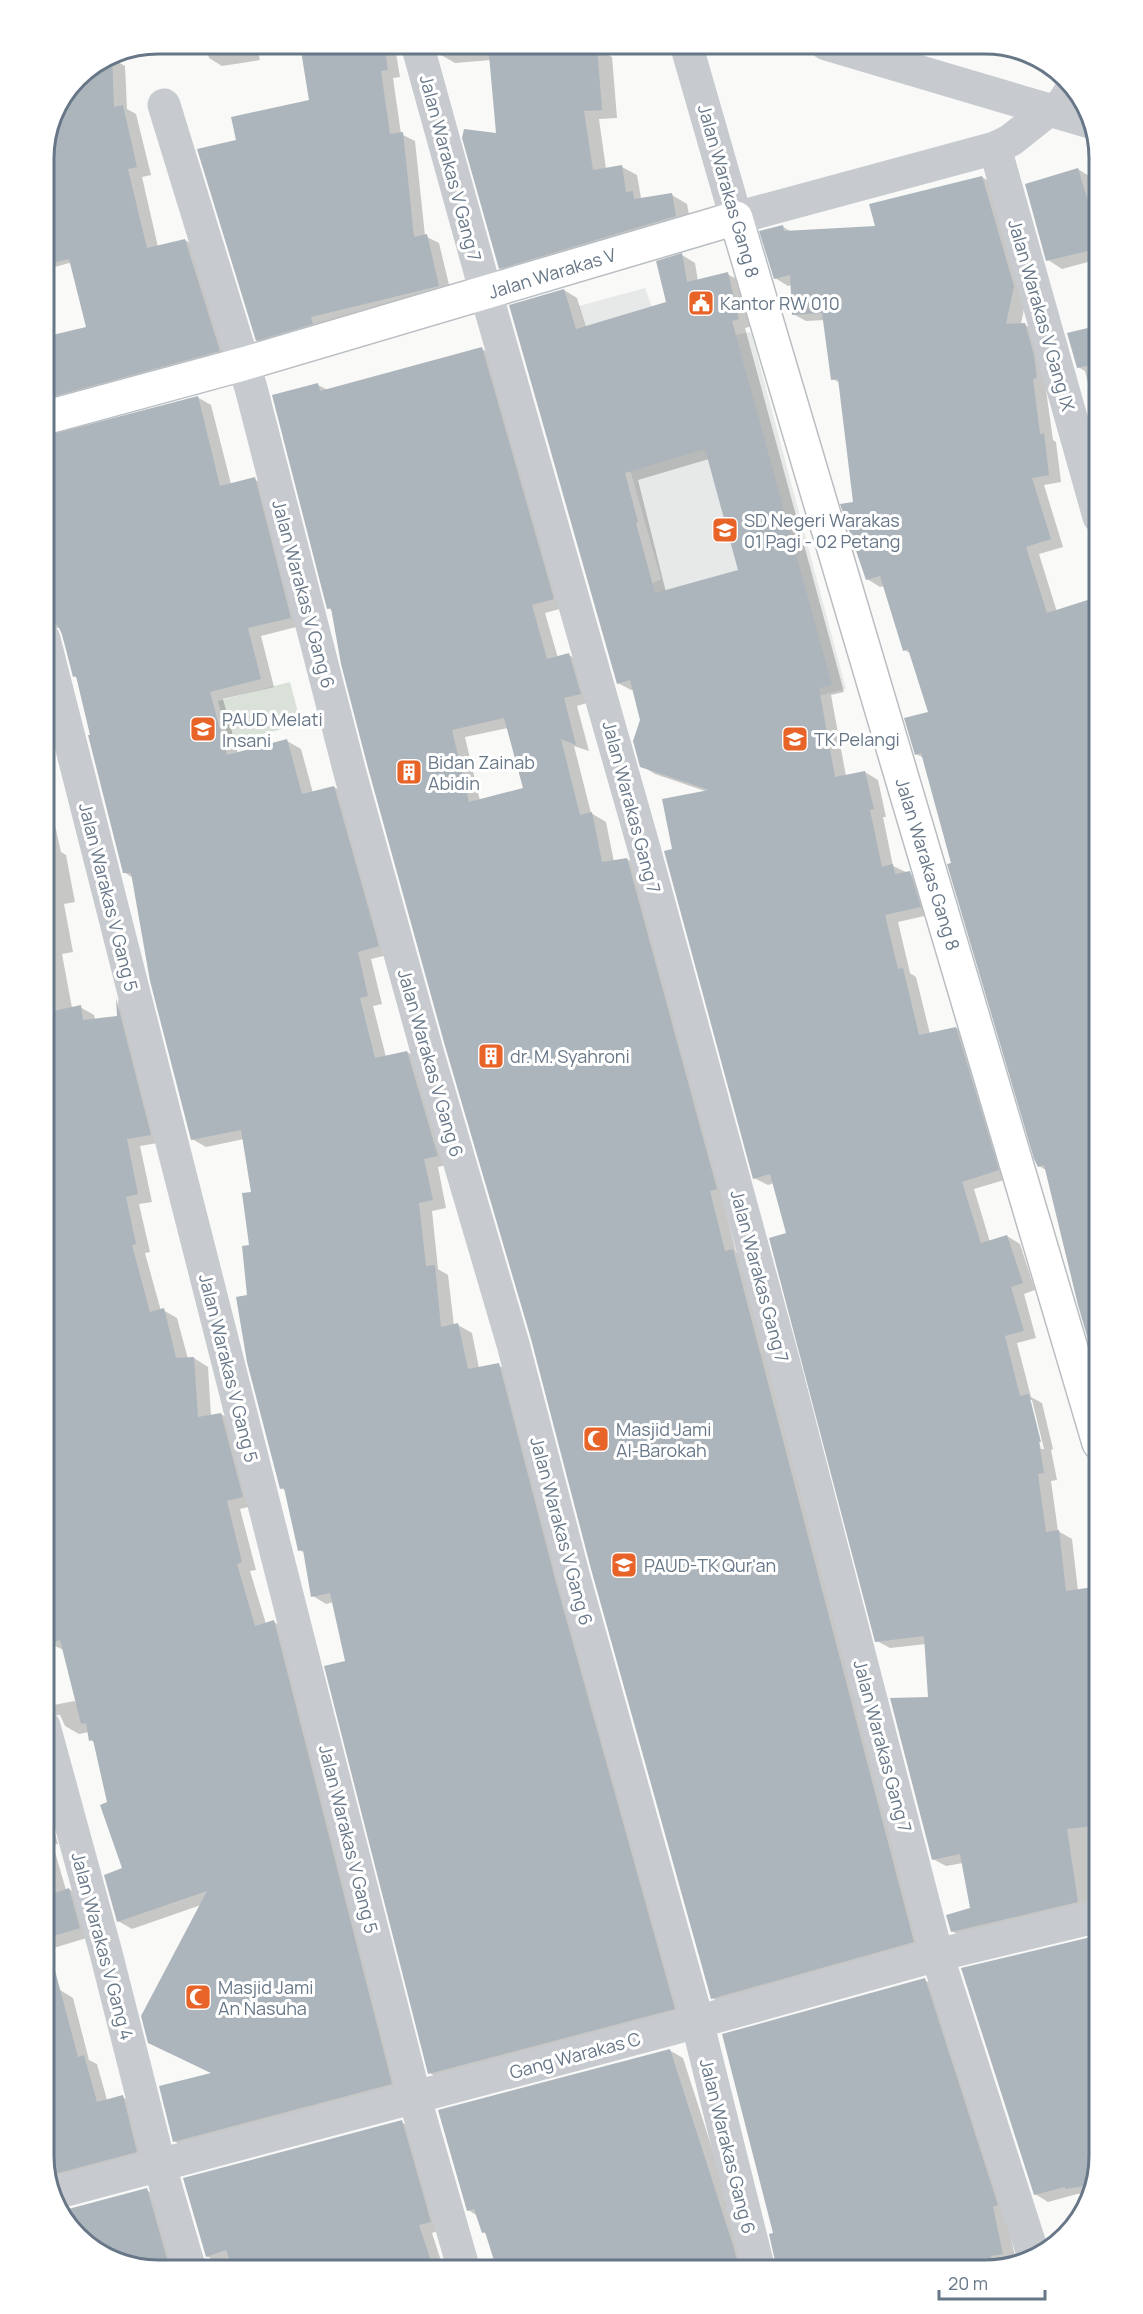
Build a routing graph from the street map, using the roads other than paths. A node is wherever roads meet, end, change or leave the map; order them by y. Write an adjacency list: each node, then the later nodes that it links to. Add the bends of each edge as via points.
1 (420, 54): 9 (street, Jalan Warakas V Gang 7)
2 (689, 54): 8 (street, Jalan Warakas Gang 8)
3 (871, 54): 4 (street)
4 (1059, 96): 6 (street); 7 (street, Jalan Warakas V)
5 (164, 105): 10 (street, Jalan Warakas V Gang 6)
6 (1077, 110)
7 (1010, 139): 8 (street, Jalan Warakas V); 12 (street, Jalan Warakas V Gang IX)
8 (736, 218): 9 (street, Jalan Warakas V); 14 (street, Jalan Warakas Gang 8)
9 (486, 293): 10 (street, Jalan Warakas V); 17 (street, Jalan Warakas Gang 7, via 785,1367)
10 (243, 364): 11 (street, Jalan Warakas V); 18 (street, Jalan Warakas V Gang 6, via 353,784 513,1344)
11 (54, 415)
12 (1089, 471)
13 (54, 678): 19 (street, Jalan Warakas V Gang 5)
14 (1089, 1406)
15 (54, 1763): 20 (street, Jalan Warakas V Gang 4)
16 (1089, 1919): 17 (street, Gang Warakas C)
17 (937, 1955): 18 (street, Gang Warakas C); 22 (street, Jalan Warakas Gang 7)
18 (697, 2022): 19 (street, Gang Warakas C); 25 (street, Jalan Warakas Gang 6)
19 (415, 2097): 20 (street, Gang Warakas C); 24 (street, Jalan Warakas V Gang 5)
20 (160, 2166): 21 (street, Gang Warakas C); 23 (street, Jalan Warakas V Gang 4)
21 (61, 2192)
22 (1031, 2249)
23 (187, 2260)
24 (461, 2260)
25 (756, 2260)

